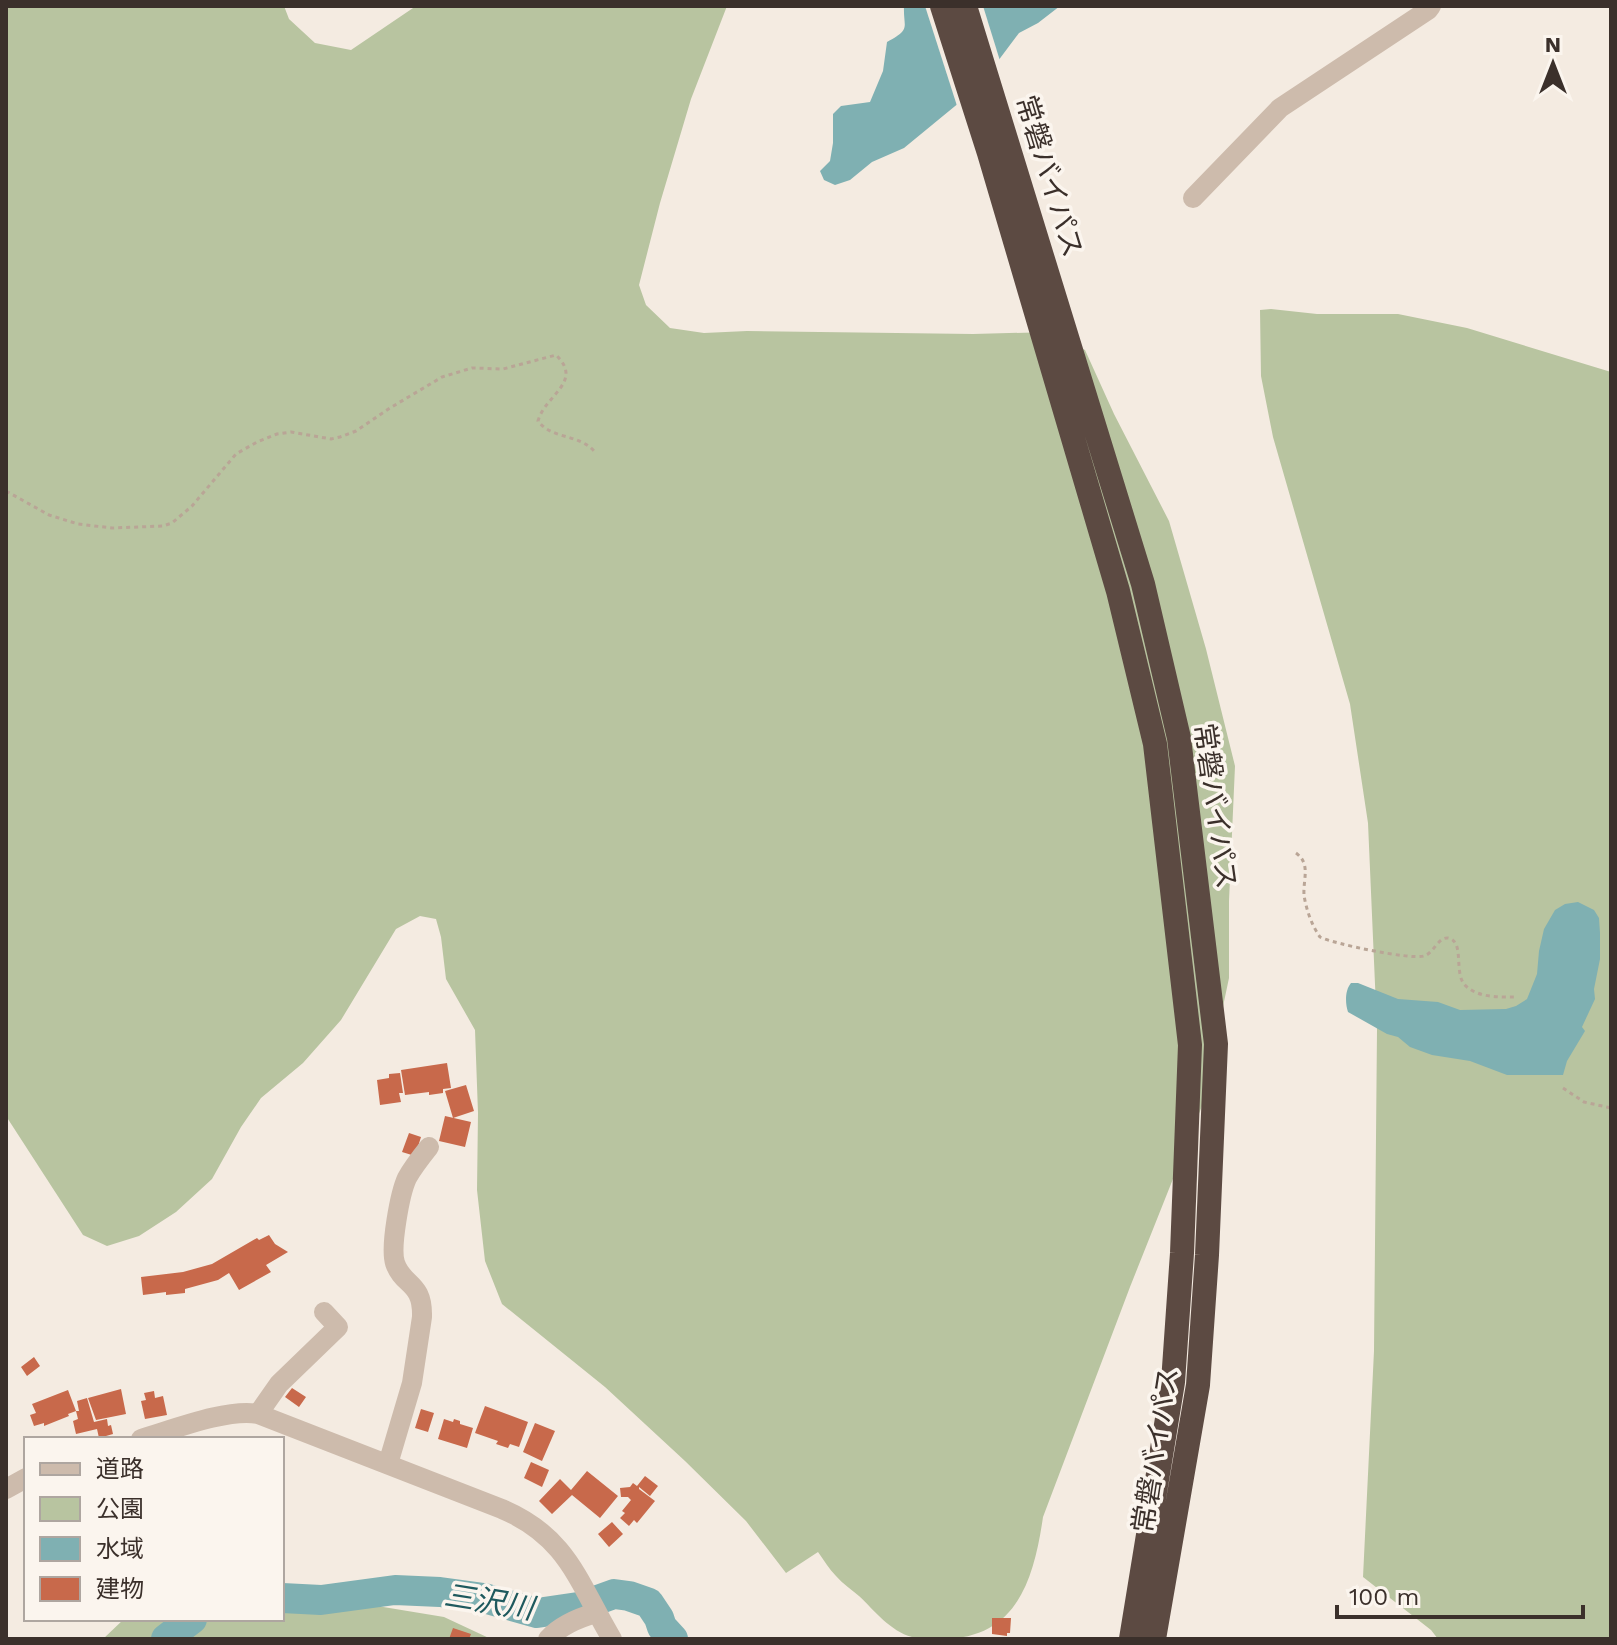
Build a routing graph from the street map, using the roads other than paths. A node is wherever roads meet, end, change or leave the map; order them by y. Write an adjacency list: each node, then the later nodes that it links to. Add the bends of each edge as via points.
1 (942, 6): 4 (highway, 常磐バイパス)
2 (965, 6): 4 (highway, 常磐バイパス)
3 (1431, 6): 5 (street, via 1280,108)
4 (999, 150): 16 (highway, 常磐バイパス, via 1155,744 1190,1045 1173,1382); 17 (highway, 常磐バイパス, via 1143,584 1179,738 1216,1044 1198,1385)
5 (1193, 198)
6 (429, 1147): 10 (street, via 400,1197 395,1263 419,1294 422,1317 412,1383)
7 (324, 1312): 8 (street, via 338,1327 279,1384)
8 (258, 1414): 9 (street, via 228,1414); 10 (street)
9 (148, 1437)
10 (388, 1464): 13 (street, via 522,1517 539,1529 564,1554)
11 (24, 1479): 12 (street)
12 (6, 1489)
13 (596, 1613): 14 (street, via 566,1624); 15 (street)
14 (548, 1639)
15 (612, 1639)
16 (1131, 1639)
17 (1154, 1639)

